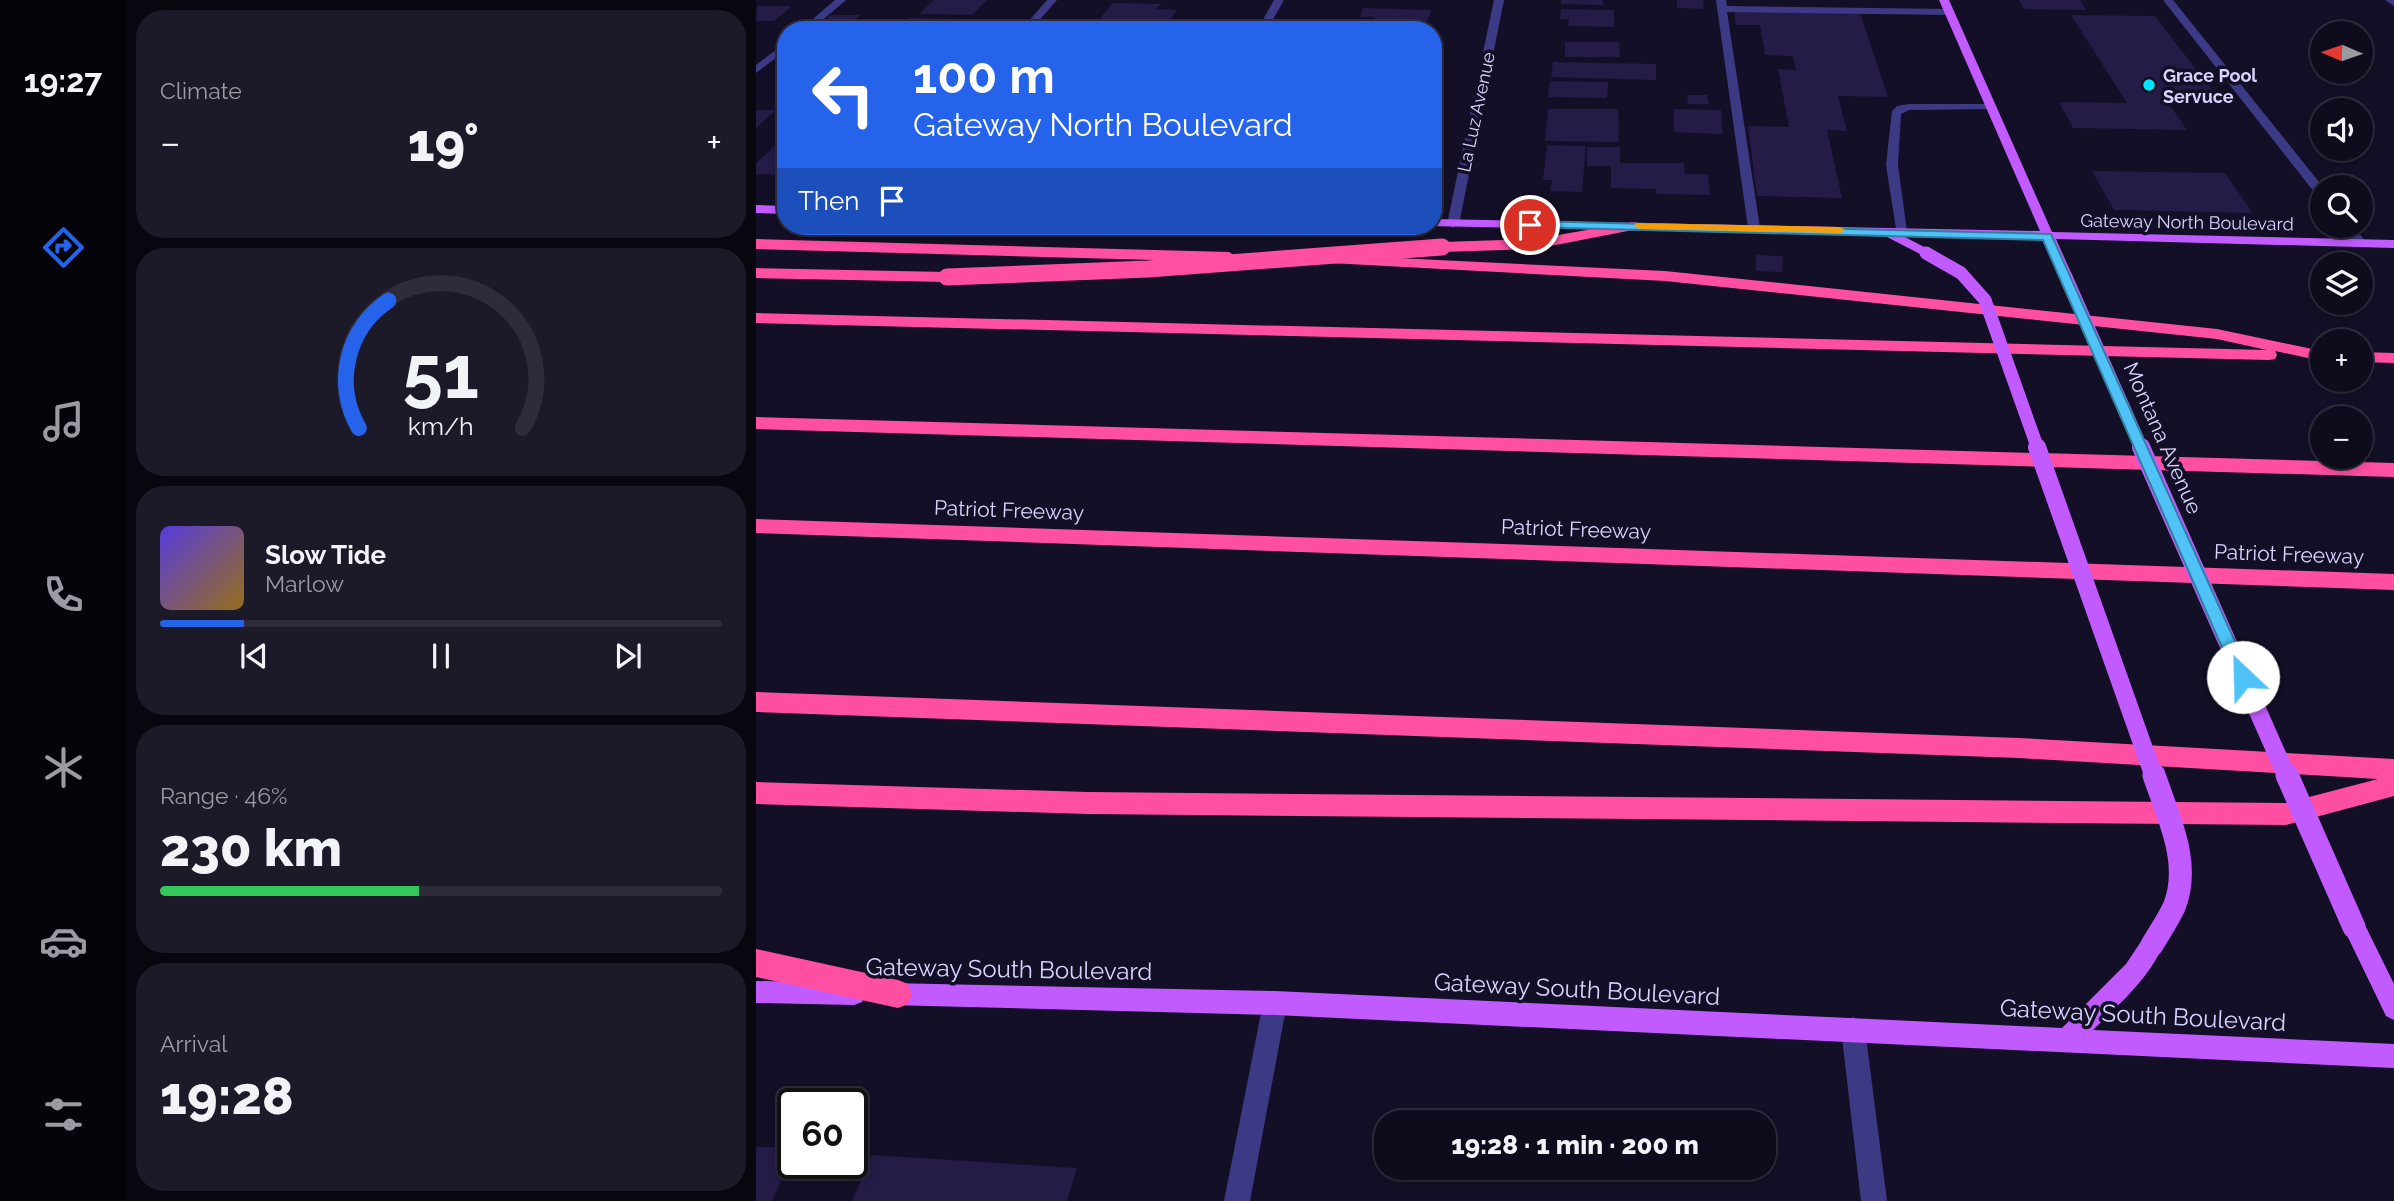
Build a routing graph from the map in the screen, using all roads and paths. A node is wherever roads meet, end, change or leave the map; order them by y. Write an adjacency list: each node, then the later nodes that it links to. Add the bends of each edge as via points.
1 (841, 0): 11 (street)
2 (1052, 0): 12 (street)
3 (1279, 0): 13 (street)
4 (1499, 0): 21 (street, La Luz Avenue)
5 (1892, 0): 9 (street)
6 (1944, 0): 10 (main road, Montana Avenue)
7 (2168, 0): 17 (street)
8 (1721, 4): 9 (street); 23 (street)
9 (1896, 11): 10 (street)
10 (1949, 12): 16 (main road, Montana Avenue)
11 (816, 21)
12 (1034, 21)
13 (1267, 21)
14 (777, 53): 15 (street)
15 (756, 70)
16 (1991, 107): 25 (street, via 1909,107 1896,113 1892,165); 26 (main road, Montana Avenue)
17 (2310, 179)
18 (756, 209): 19 (main road)
19 (777, 210)
20 (1442, 223): 21 (main road, Gateway North Boulevard)
21 (1453, 224): 22 (main road, Gateway North Boulevard)
22 (1633, 226): 23 (main road, Gateway North Boulevard); 31 (highway, bridge, via 1535,244 1148,270 947,277)
23 (1754, 228): 24 (main road, Gateway North Boulevard)
24 (1884, 231): 25 (main road, Gateway North Boulevard); 51 (main road, bridge, via 1961,273 1985,300 2175,835 2182,873 2174,906 2134,972)
25 (1901, 232): 26 (main road, Gateway North Boulevard)
26 (2047, 236): 28 (main road, Gateway North Boulevard); 49 (main road, Montana Avenue, bridge)
27 (2357, 238): 28 (street)
28 (2361, 243): 30 (main road, Gateway North Boulevard)
29 (756, 244): 33 (highway, via 1432,263 1665,276 2217,334)
30 (2394, 244)
31 (756, 273)
32 (756, 318): 34 (highway)
33 (2310, 353)
34 (2310, 356)
35 (2373, 357): 36 (highway)
36 (2394, 358)
37 (756, 423): 38 (highway)
38 (2394, 470)
39 (756, 526): 40 (highway, Patriot Freeway)
40 (2394, 582)
41 (756, 702): 42 (highway, via 2019,748)
42 (2394, 769)
43 (2394, 785): 44 (highway, via 2286,814 1088,803)
44 (756, 793)
45 (756, 963): 47 (highway)
46 (756, 992): 47 (main road, Gateway South Boulevard)
47 (898, 994): 48 (main road, Gateway South Boulevard)
48 (1275, 1003): 50 (main road, Gateway South Boulevard); 53 (street)
49 (2394, 1008)
50 (1853, 1029): 51 (main road, Gateway South Boulevard); 54 (street)
51 (2068, 1039): 52 (main road, Gateway South Boulevard)
52 (2394, 1056)
53 (1237, 1201)
54 (1874, 1201)

